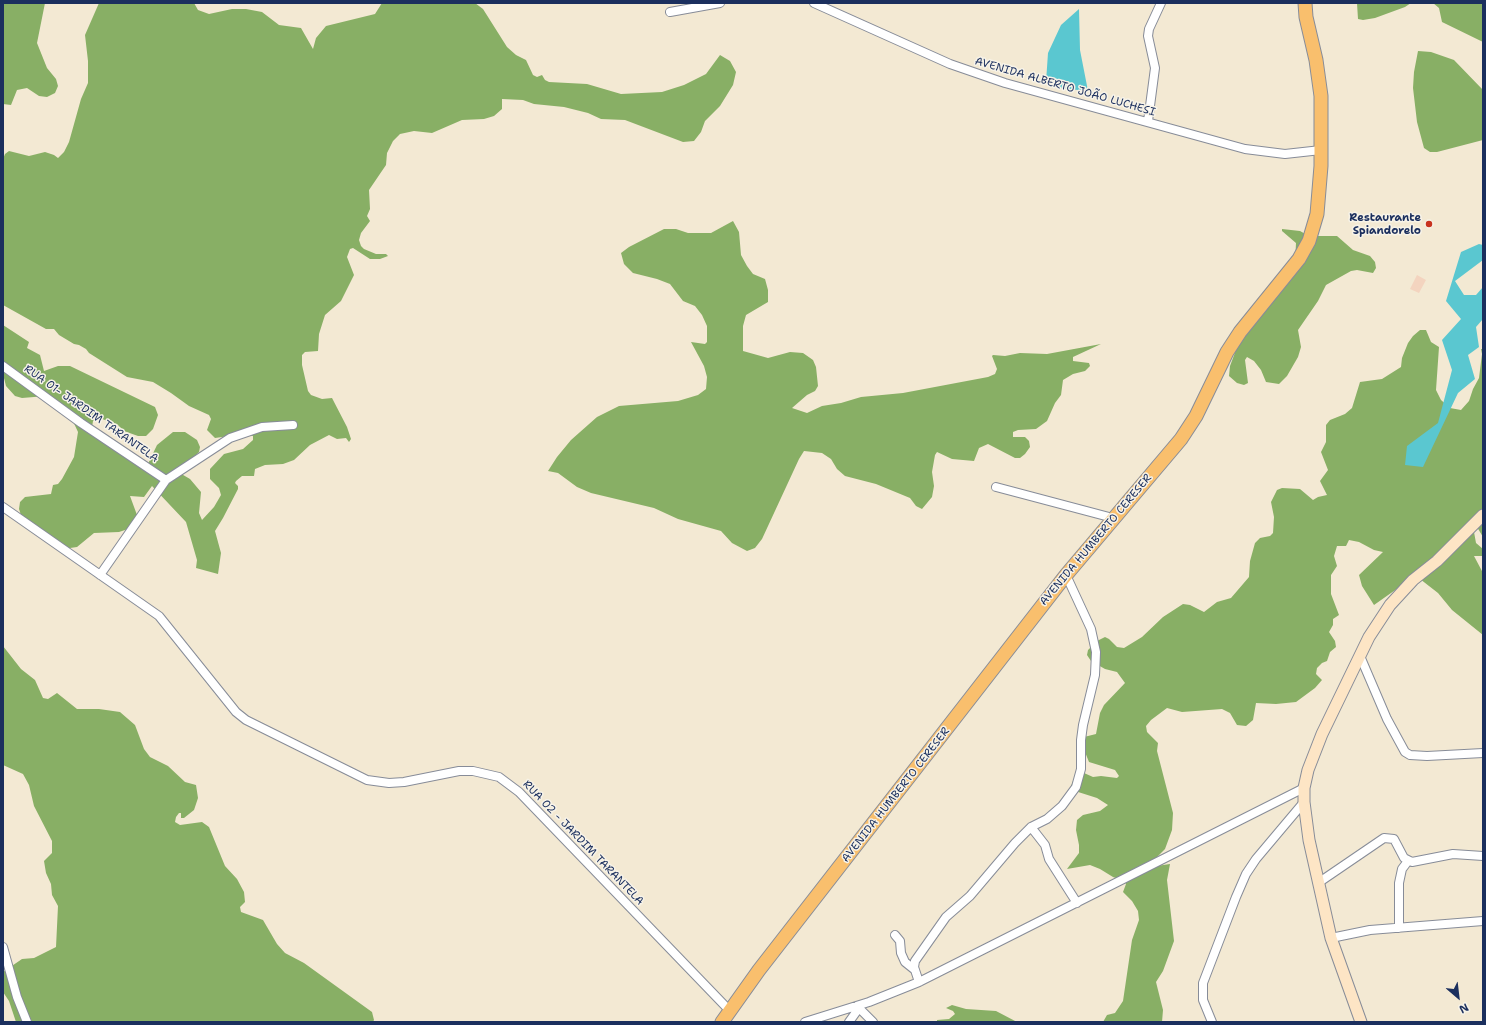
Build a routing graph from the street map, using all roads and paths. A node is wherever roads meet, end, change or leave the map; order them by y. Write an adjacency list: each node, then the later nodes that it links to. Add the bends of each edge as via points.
1 (720, 3): 5 (street)
2 (814, 3): 6 (street, AVENIDA ALBERTO JOÃO LUCHESI, via 978,75)
3 (1161, 3): 6 (street, via 1148,36 1155,68)
4 (1306, 3): 7 (main road, AVENIDA HUMBERTO CERESER, via 1306,17 1321,96)
5 (670, 12)
6 (1148, 121): 7 (street, AVENIDA ALBERTO JOÃO LUCHESI, via 1245,149 1285,154)
7 (1321, 150): 14 (main road, AVENIDA HUMBERTO CERESER, via 1316,214 1309,241 1299,259 1240,332 1227,352 1196,416 1181,438)
8 (3, 366): 10 (street, RUA 01- JARDIM TARANTELA)
9 (292, 425): 10 (street, via 262,427 230,438)
10 (166, 480): 16 (street)
11 (996, 487): 14 (street)
12 (3, 507): 16 (street)
13 (1483, 515): 17 (street, via 1454,545 1401,591 1380,620)
14 (1113, 518): 15 (main road, AVENIDA HUMBERTO CERESER)
15 (1066, 574): 21 (street, via 1095,640 1095,675 1083,725 1081,769 1076,787 1048,819); 34 (main road, AVENIDA HUMBERTO CERESER, via 759,970)
16 (100, 576): 34 (street, RUA 02 - JARDIM TARANTELA, via 159,616 236,712 253,724 366,780 389,784 459,771 473,771 498,777 519,792)
17 (1360, 656): 18 (street, via 1387,719 1405,752 1410,755 1427,756); 19 (street, via 1322,734)
18 (1483, 752)
19 (1304, 788): 20 (street); 25 (street)
20 (1304, 802): 24 (street, via 1305,820); 40 (street, via 1256,859 1236,897 1203,983 1203,1000)
21 (1030, 827): 25 (street, via 1045,845 1049,859); 31 (street, via 970,896 946,917 918,954)
22 (1483, 856): 23 (street, via 1454,854 1424,861)
23 (1408, 861): 24 (street, via 1394,839 1384,838); 27 (street, via 1402,869 1399,883)
24 (1318, 883): 29 (street)
25 (1077, 903): 32 (street)
26 (1483, 921): 27 (street)
27 (1399, 928): 29 (street, via 1370,930)
28 (895, 935): 31 (street, via 900,941 905,962)
29 (1331, 938): 41 (street)
30 (3, 947): 35 (street)
31 (915, 970): 32 (street)
32 (919, 982): 33 (street)
33 (858, 1007): 37 (street); 38 (street); 39 (street)
34 (730, 1011): 36 (main road, AVENIDA HUMBERTO CERESER)
35 (27, 1022)
36 (722, 1022)
37 (805, 1022)
38 (849, 1022)
39 (873, 1022)
40 (1212, 1022)
41 (1361, 1022)

